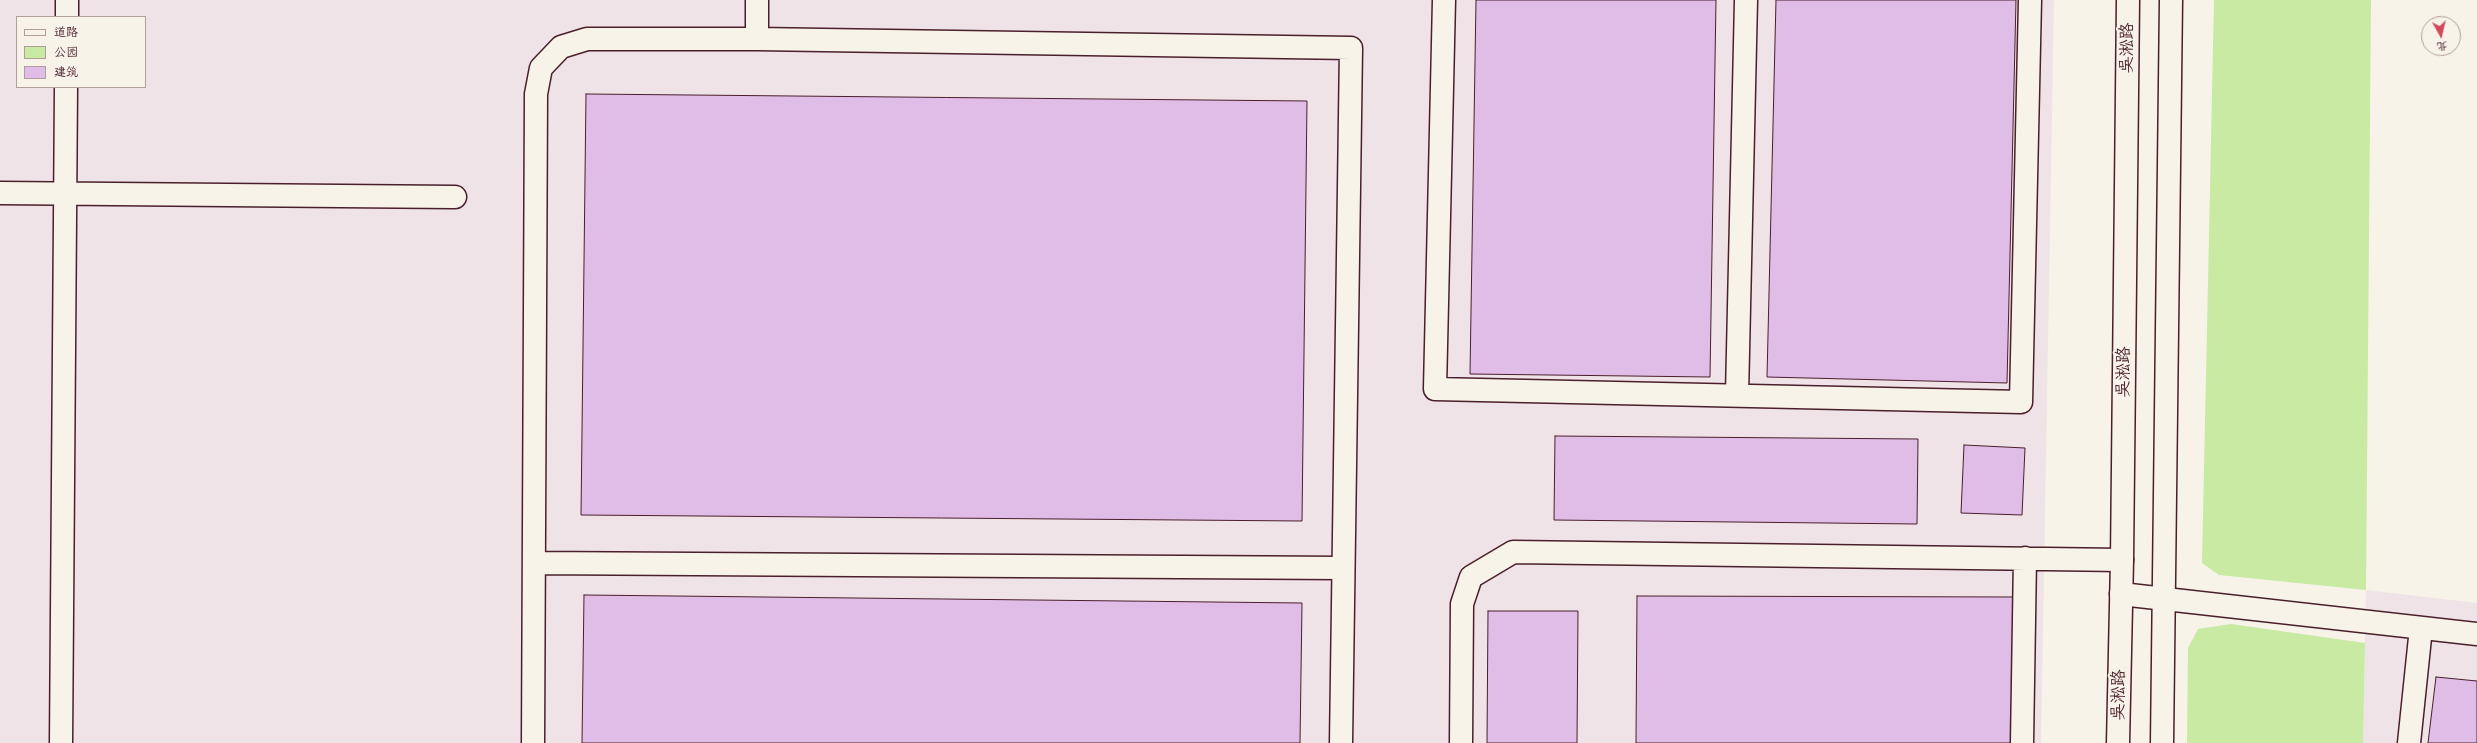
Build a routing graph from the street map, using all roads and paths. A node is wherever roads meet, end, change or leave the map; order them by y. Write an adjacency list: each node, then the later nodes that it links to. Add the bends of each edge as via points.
1 (67, 0): 8 (main road)
2 (757, 0): 9 (main road)
3 (1444, 0): 14 (main road, via 1435,389)
4 (1746, 0): 14 (main road)
5 (2030, 0): 14 (main road, via 2021,402)
6 (2128, 0): 16 (main road, 吴淞路)
7 (2171, 0): 20 (main road)
8 (67, 16)
9 (757, 39): 17 (main road, via 587,39 561,47 541,68 536,94); 18 (main road, via 1351,48)
10 (66, 88): 12 (main road)
11 (0, 193): 12 (main road)
12 (65, 193): 13 (main road); 23 (main road)
13 (455, 197)
14 (1737, 395)
15 (2025, 558): 16 (main road); 26 (main road, via 1513,552 1471,577 1462,604); 27 (main road)
16 (2122, 560): 19 (main road, 吴淞路)
17 (534, 563): 18 (main road); 24 (main road)
18 (1344, 568): 25 (main road)
19 (2121, 594): 20 (main road); 28 (main road, 吴淞路)
20 (2164, 599): 21 (main road); 29 (main road)
21 (2421, 628): 22 (main road); 30 (main road)
22 (2477, 634)
23 (61, 743)
24 (533, 743)
25 (1341, 743)
26 (1461, 743)
27 (2022, 743)
28 (2118, 743)
29 (2162, 743)
30 (2409, 743)

